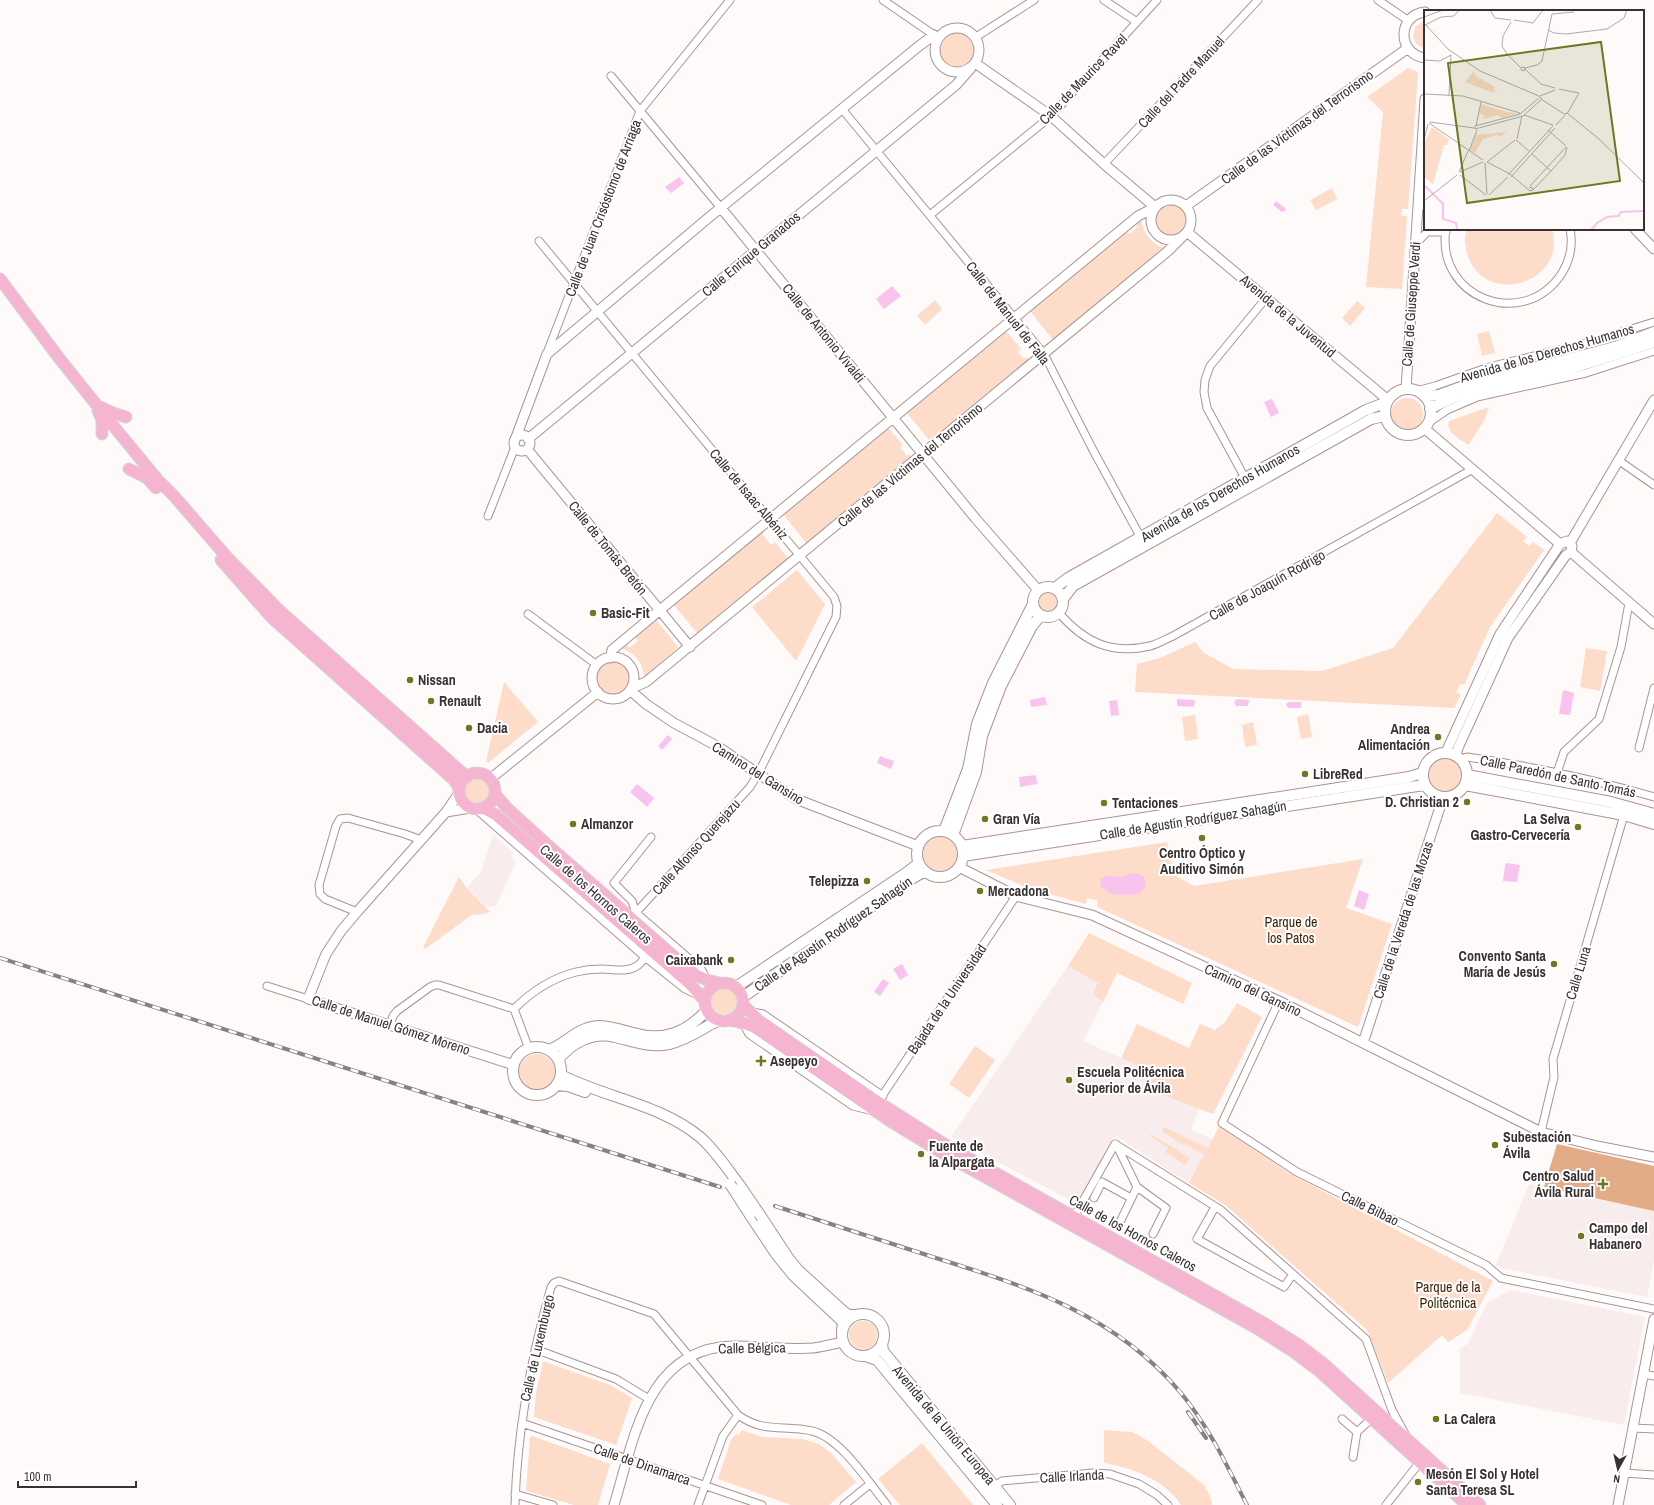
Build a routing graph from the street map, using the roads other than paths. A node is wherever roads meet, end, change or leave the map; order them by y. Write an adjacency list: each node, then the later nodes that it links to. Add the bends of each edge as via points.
1 (730, 0): 18 (street, Calle de Juan Crisóstomo de Arriaga)
2 (883, 0): 11 (street)
3 (1034, 0): 12 (street)
4 (1104, 0): 10 (street)
5 (1158, 0): 10 (street, Calle de Maurice Ravel)
6 (1258, 0): 22 (street, Calle del Padre Manuel)
7 (1378, 0): 9 (street)
8 (1424, 12): 9 (street)
9 (1409, 21): 13 (street, via 1404,34)
10 (1137, 22): 20 (street, Calle de Maurice Ravel)
11 (936, 36): 12 (street, via 957,28 964,29); 15 (street, via 934,51 945,69 958,72); 17 (street)
12 (976, 37): 15 (street, via 980,50)
13 (1408, 48): 14 (street, via 1413,54); 25 (street, Calle de las Víctimas del Terrorismo)
14 (1424, 58)
15 (973, 65): 20 (street); 21 (street, Calle Enrique Granados, via 956,85)
16 (611, 76): 18 (street, Calle de Antonio Vivaldi)
17 (842, 109): 21 (street, Calle de Manuel de Falla); 26 (street)
18 (640, 111): 26 (street, Calle de Antonio Vivaldi); 38 (street, Calle de Juan Crisóstomo de Arriaga)
19 (1424, 113): 23 (street, Calle de Giuseppe Verdi)
20 (1051, 116): 22 (street); 28 (street, Calle de Maurice Ravel)
21 (877, 150): 28 (street, Calle de Manuel de Falla); 36 (street, Calle Enrique Granados)
22 (1104, 164): 27 (street)
23 (1418, 196): 24 (street); 34 (street, Calle de Giuseppe Verdi)
24 (1424, 205)
25 (1186, 206): 27 (street, via 1174,200 1167,200); 32 (street, via 1191,222)
26 (721, 208): 36 (street, Calle de Antonio Vivaldi); 40 (street)
27 (1155, 208): 32 (street, via 1151,225 1158,235 1175,240); 41 (street, via 1138,216)
28 (930, 215): 41 (street, Calle de Manuel de Falla)
29 (1446, 230): 30 (street, via 1446,248 1450,264 1461,282 1482,298 1498,303 1530,300 1545,292 1557,281 1570,252); 34 (street, via 1427,232)
30 (1570, 230)
31 (1636, 230): 35 (street)
32 (1185, 234): 39 (street, Avenida de la Juventud); 48 (street, Calle de las Víctimas del Terrorismo)
33 (539, 241): 38 (street, Calle de Isaac Albéniz)
34 (1415, 246): 49 (street, Calle de Giuseppe Verdi)
35 (1654, 249)
36 (756, 250): 46 (street, Calle Enrique Granados); 58 (street, Calle de Antonio Vivaldi)
37 (0, 279): 53 (main road)
38 (575, 284): 40 (street, Calle de Isaac Albéniz); 47 (street, Calle de Juan Crisóstomo de Arriaga)
39 (1267, 297): 52 (street, Avenida de la Juventud); 69 (street, via 1210,366 1205,380 1207,408)
40 (598, 312): 46 (street, Calle de Isaac Albéniz); 47 (street)
41 (1015, 317): 48 (street, Calle de Manuel de Falla); 58 (street)
42 (1654, 322): 50 (street, Avenida de los Derechos Humanos, via 1583,344 1489,367)
43 (1654, 332): 50 (main road, Avenida de los Derechos Humanos, via 1603,350 1486,378 1439,394)
44 (1654, 342): 54 (main road, Avenida de los Derechos Humanos, via 1555,372 1489,386)
45 (1654, 351): 59 (street, Avenida de los Derechos Humanos, via 1586,373 1477,397 1447,410)
46 (632, 353): 60 (street, Calle Enrique Granados); 74 (street, Calle de Isaac Albéniz)
47 (547, 354): 57 (street, Calle de Juan Crisóstomo de Arriaga)
48 (1044, 354): 65 (street, Calle de las Víctimas del Terrorismo); 75 (street, Calle de Manuel de Falla)
49 (1406, 389): 50 (main road); 52 (main road, via 1395,392)
50 (1420, 393): 54 (main road)
51 (1654, 400): 66 (street)
52 (1387, 401): 55 (main road); 69 (main road, Avenida de los Derechos Humanos, via 1366,410)
53 (96, 405): 56 (main road); 61 (main road, via 102,420); 70 (main road)
54 (1430, 409): 59 (main road)
55 (1385, 416): 59 (main road, via 1390,427 1401,434 1413,434); 81 (main road, Avenida de los Derechos Humanos, via 1371,419 1073,586)
56 (126, 417)
57 (523, 417): 60 (street, via 530,427); 63 (street, Calle de Juan Crisóstomo de Arriaga)
58 (893, 418): 65 (street, Calle de Antonio Vivaldi); 74 (street)
59 (1426, 425): 68 (street)
60 (541, 428): 62 (street, Calle Enrique Granados)
61 (102, 434)
62 (528, 439): 63 (street, via 521,436); 64 (street)
63 (515, 443): 64 (street, via 521,451); 73 (street, Calle de Juan Crisóstomo de Arriaga)
64 (527, 449): 84 (street, Calle de Tomás Bretón)
65 (923, 454): 78 (street, Calle de las Víctimas del Terrorismo); 80 (street, Calle de Antonio Vivaldi)
66 (1618, 460): 71 (street); 77 (street)
67 (129, 469): 72 (main road, via 147,478)
68 (1473, 470): 76 (street); 85 (street, Calle de Joaquín Rodrigo, via 1187,629 1151,646 1125,649 1104,646 1084,637)
69 (1245, 478): 75 (main road, Avenida de los Derechos Humanos)
70 (157, 479): 72 (main road); 101 (main road, via 279,610)
71 (1654, 485)
72 (179, 510): 105 (main road, via 272,618 454,780)
73 (488, 516)
74 (769, 520): 78 (street, Calle de Isaac Albéniz); 84 (street)
75 (1141, 538): 79 (main road, Avenida de los Derechos Humanos, via 1068,578)
76 (1559, 546): 77 (street, via 1560,553); 96 (street, via 1500,634)
77 (1569, 550): 82 (street); 97 (street, via 1508,638 1458,748)
78 (800, 556): 89 (street, Calle de las Víctimas del Terrorismo); 100 (street, Calle de Isaac Albéniz, via 834,598 837,606 836,617)
79 (1055, 588): 80 (main road, via 1046,586); 81 (main road)
80 (1038, 590): 83 (main road)
81 (1064, 599): 85 (main road)
82 (1629, 603): 88 (street); 99 (street, via 1621,647 1599,719 1564,752)
83 (1033, 604): 87 (main road); 114 (main road, via 993,683 977,724 968,769)
84 (660, 610): 89 (street, Calle de Tomás Bretón); 90 (street, via 612,650)
85 (1059, 613): 87 (main road, via 1050,617)
86 (528, 614): 91 (street)
87 (1041, 615): 114 (main road, via 1032,626 1001,686 982,736 976,772)
88 (1654, 624)
89 (690, 647): 93 (street, Calle de las Víctimas del Terrorismo, via 646,682)
90 (610, 658): 91 (street); 93 (street, via 621,659 630,666 634,677)
91 (597, 665): 94 (street, via 593,678)
92 (1654, 688): 95 (street)
93 (631, 689): 94 (street, via 617,699 606,698); 100 (street, Camino del Gansino, via 646,704 674,723 717,746)
94 (598, 692): 102 (street)
95 (1639, 748)
96 (1446, 752): 97 (main road); 98 (main road, via 1435,754 1426,762)
97 (1459, 757): 99 (street, Calle Paredón de Santo Tomás); 103 (main road, via 1466,767)
98 (1422, 772): 104 (main road); 118 (main road, Calle de Agustín Rodríguez Sahagún, via 1409,777)
99 (1557, 773): 107 (street, Calle Paredón de Santo Tomás, via 1598,781)
100 (758, 774): 117 (street, Camino del Gansino, via 809,806); 125 (street, Calle Alfonso Querejazu, via 750,787)
101 (467, 777): 102 (main road, via 482,774); 105 (main road)
102 (490, 779): 106 (main road)
103 (1466, 780): 108 (main road, via 1460,792); 111 (main road, via 1611,802); 112 (main road)
104 (1424, 784): 108 (main road, via 1428,791); 119 (main road, Calle de Agustín Rodríguez Sahagún)
105 (459, 790): 109 (main road, via 463,802); 110 (street)
106 (495, 794): 109 (main road, via 491,803); 125 (main road, Calle de los Hornos Caleros, via 512,813)
107 (1654, 797)
108 (1443, 798): 137 (street, Calle de la Vereda de las Mozas)
109 (476, 808): 110 (street); 126 (street, Calle de los Hornos Caleros); 132 (main road, Calle de los Hornos Caleros, via 496,815 690,984)
110 (446, 812): 116 (street)
111 (1654, 814)
112 (1624, 815): 113 (main road); 145 (street, Calle Luna, via 1552,1059 1554,1077)
113 (1654, 824)
114 (948, 833): 117 (main road, via 938,831 928,834); 118 (main road)
115 (651, 837): 125 (street, Calle de los Hornos Caleros, via 614,883 632,901)
116 (421, 840): 124 (street); 124 (street, via 348,818 340,820 319,885 320,894 325,899)
117 (918, 846): 120 (main road)
118 (962, 846): 119 (main road)
119 (963, 856): 121 (main road)
120 (919, 863): 122 (main road); 129 (main road, Calle de Agustín Rodríguez Sahagún)
121 (959, 867): 122 (main road, via 955,872 943,877); 123 (street, Camino del Gansino)
122 (925, 871): 133 (main road, Calle de Agustín Rodríguez Sahagún)
123 (1016, 896): 131 (street, Camino del Gansino, via 1092,915); 144 (street, Bajada de la Universidad)
124 (356, 912): 130 (street, via 326,954)
125 (633, 916): 127 (main road, Calle de los Hornos Caleros, via 696,975)
126 (645, 957): 132 (street, Calle de los Hornos Caleros); 134 (street, via 638,966 630,969 577,972 554,980 536,989)
127 (719, 984): 129 (main road, via 728,983); 132 (main road, via 709,990)
128 (267, 986): 130 (street, Calle de Manuel Gómez Moreno)
129 (736, 987): 133 (main road)
130 (308, 999): 136 (street, Calle de Manuel Gómez Moreno)
131 (1279, 1001): 137 (street, Camino del Gansino); 156 (street, Calle Bilbao, via 1222,1123 1297,1172 1486,1265 1501,1278)
132 (704, 1002): 135 (main road, via 712,1016); 139 (main road, via 696,1022 682,1031 651,1036 615,1027 597,1026 582,1030)
133 (746, 1005): 135 (main road, via 738,1014); 144 (main road, Calle de los Hornos Caleros, via 759,1020)
134 (514, 1009): 136 (street, via 435,985 397,1011); 138 (street)
135 (724, 1020): 140 (main road, via 669,1044 650,1045 613,1036 586,1038 574,1044); 144 (main road, Calle de los Hornos Caleros, via 754,1027)
136 (390, 1025): 141 (street, Calle de Manuel Gómez Moreno)
137 (1363, 1042): 145 (street, Camino del Gansino)
138 (529, 1049): 139 (main road, via 539,1047); 141 (main road, via 517,1058)
139 (549, 1050): 140 (main road)
140 (558, 1060): 142 (main road)
141 (514, 1065): 143 (main road, via 515,1079 524,1090 537,1095 544,1094)
142 (561, 1074): 143 (main road); 157 (main road, bridge, via 570,1080 661,1113 700,1138 741,1187 798,1270 848,1315)
143 (556, 1085): 159 (main road, bridge, via 568,1086 658,1118 698,1144 716,1162 784,1265 841,1320)
144 (879, 1103): 152 (main road, Calle de los Hornos Caleros, via 949,1147); 169 (main road, Calle de los Hornos Caleros, via 944,1154 1258,1329 1294,1352)
145 (1541, 1132): 147 (street, Camino del Gansino)
146 (1116, 1144): 148 (street); 151 (street); 152 (street)
147 (1654, 1157)
148 (1137, 1187): 150 (street); 154 (street, via 1166,1208)
149 (1094, 1198): 150 (street, via 1102,1182)
150 (1131, 1198): 153 (street)
151 (1215, 1207): 155 (street); 155 (street, via 1197,1239 1284,1287)
152 (1074, 1217): 169 (main road, Calle de los Hornos Caleros, via 1299,1345 1324,1364)
153 (1121, 1220)
154 (1153, 1234)
155 (1293, 1274): 169 (street, via 1366,1338)
156 (1654, 1309)
157 (857, 1315): 159 (main road, via 847,1321); 161 (main road, via 868,1315 878,1321 883,1332)
158 (1654, 1319): 165 (street)
159 (842, 1331): 160 (main road)
160 (843, 1342): 163 (main road, via 852,1353); 164 (street, Calle Bélgica, via 812,1348 721,1347)
161 (882, 1343): 163 (main road, via 875,1352); 182 (main road, Avenida de la Unión Europea, via 883,1351)
162 (535, 1349): 164 (street, Calle de Luxemburgo, via 551,1287 559,1281 654,1314); 167 (street, via 616,1379); 171 (street, Calle de Luxemburgo, via 525,1393)
163 (866, 1356): 191 (main road, Avenida de la Unión Europea, via 878,1360)
164 (690, 1357): 167 (street, Calle Bélgica, via 664,1378); 168 (street)
165 (1644, 1374): 166 (street); 172 (street)
166 (1654, 1376)
167 (649, 1399): 176 (street, Calle Bélgica)
168 (738, 1415): 180 (street, via 760,1426 812,1430 825,1436 839,1446); 181 (street, via 723,1436)
169 (1382, 1418): 174 (street); 177 (main road, Calle de los Hornos Caleros); 196 (main road, Calle de los Hornos Caleros)
170 (1342, 1419): 174 (street)
171 (522, 1423): 176 (street, Calle de Dinamarca); 183 (street, Calle de Luxemburgo)
172 (1633, 1428): 173 (street); 178 (street)
173 (1654, 1429)
174 (1358, 1432): 175 (street)
175 (1353, 1458)
176 (628, 1459): 181 (street, Calle de Dinamarca); 186 (street, Calle Bélgica)
177 (1420, 1462): 194 (street); 195 (main road, Calle de los Hornos Caleros)
178 (1624, 1473): 179 (street); 197 (street)
179 (1654, 1475)
180 (870, 1484): 189 (street); 190 (street)
181 (705, 1485): 187 (street); 188 (street, Calle de Dinamarca)
182 (994, 1486): 192 (main road, Avenida de la Unión Europea); 193 (street, Calle Irlanda, via 1002,1481 1093,1473 1110,1474 1139,1484)
183 (515, 1494): 184 (street, Calle de Luxemburgo); 185 (street)
184 (515, 1505)
185 (552, 1505)
186 (614, 1505)
187 (698, 1505)
188 (762, 1505)
189 (844, 1505)
190 (887, 1505)
191 (997, 1505)
192 (1010, 1505)
193 (1168, 1505)
194 (1386, 1505)
195 (1467, 1505)
196 (1480, 1505)
197 (1618, 1505)

